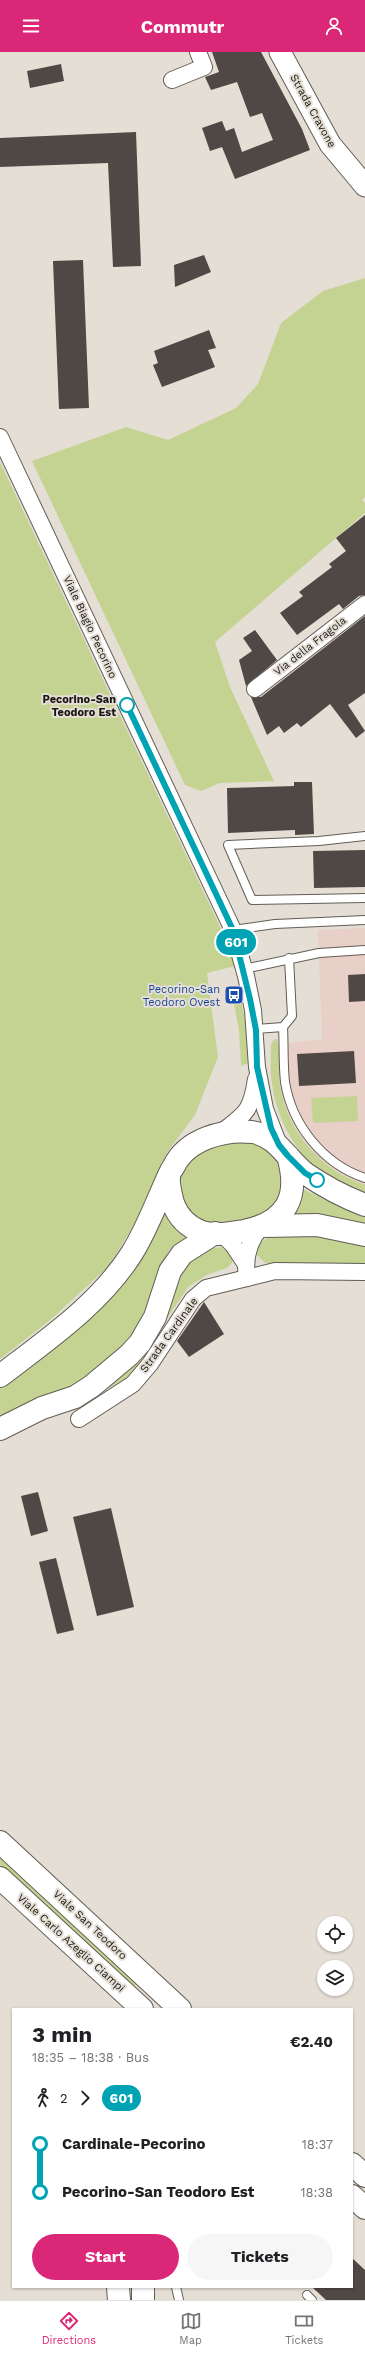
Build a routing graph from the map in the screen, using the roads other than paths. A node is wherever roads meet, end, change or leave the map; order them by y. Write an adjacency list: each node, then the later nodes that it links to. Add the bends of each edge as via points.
1 (198, 52): 3 (street, via 204,67)
2 (280, 52): 4 (street, Strada Cravone, via 330,144)
3 (172, 80)
4 (365, 186)
5 (0, 436): 11 (street, Viale Biagio Pecorino)
6 (365, 604): 7 (street, Via della Fragola)
7 (255, 689)
8 (365, 836): 9 (lane, via 228,845 252,900)
9 (365, 898)
10 (365, 920): 11 (lane, via 282,924)
11 (233, 930): 14 (street, Viale Biagio Pecorino)
12 (365, 950): 13 (lane)
13 (289, 958): 14 (lane); 15 (lane, via 292,1016)
14 (244, 969): 16 (street, Viale Biagio Pecorino)
15 (282, 1027): 16 (lane); 21 (lane, via 286,1083 292,1107 300,1123 326,1156)
16 (256, 1030): 17 (street, Viale Biagio Pecorino)
17 (257, 1067): 18 (street, via 253,1097 248,1111); 19 (street, via 265,1109)
18 (219, 1134): 19 (main road, via 242,1131 255,1133 270,1138); 20 (main road, via 186,1148)
19 (283, 1150): 22 (main road, via 305,1173 347,1198); 23 (main road, via 292,1171 292,1190 277,1218)
20 (169, 1175): 24 (main road, via 176,1213 191,1227); 28 (main road, via 132,1253 118,1272 71,1322)
21 (365, 1178)
22 (365, 1205)
23 (263, 1226): 24 (main road); 25 (main road, via 317,1225); 26 (street, via 252,1237)
24 (218, 1234): 26 (street, via 233,1245); 30 (main road, via 182,1254 170,1271 155,1317 140,1343 129,1355 75,1397 42,1408)
25 (365, 1235)
26 (246, 1270): 27 (street, Strada Cardinale); 29 (street, Strada Cardinale, via 206,1288 193,1299 150,1364 133,1384)
27 (365, 1272)
28 (0, 1376)
29 (79, 1419)
30 (0, 1429)
31 (0, 1842): 34 (main road, Viale San Teodoro)
32 (0, 1878): 33 (main road, Viale Carlo Azeglio Ciampi)
33 (141, 2008)
34 (179, 2008)
35 (353, 2165): 36 (main road)
36 (365, 2176)
37 (353, 2197): 38 (main road)
38 (365, 2208)
39 (118, 2288): 42 (main road)
40 (143, 2288): 43 (main road)
41 (176, 2288): 44 (lane)
42 (119, 2300)
43 (143, 2300)
44 (179, 2300)

